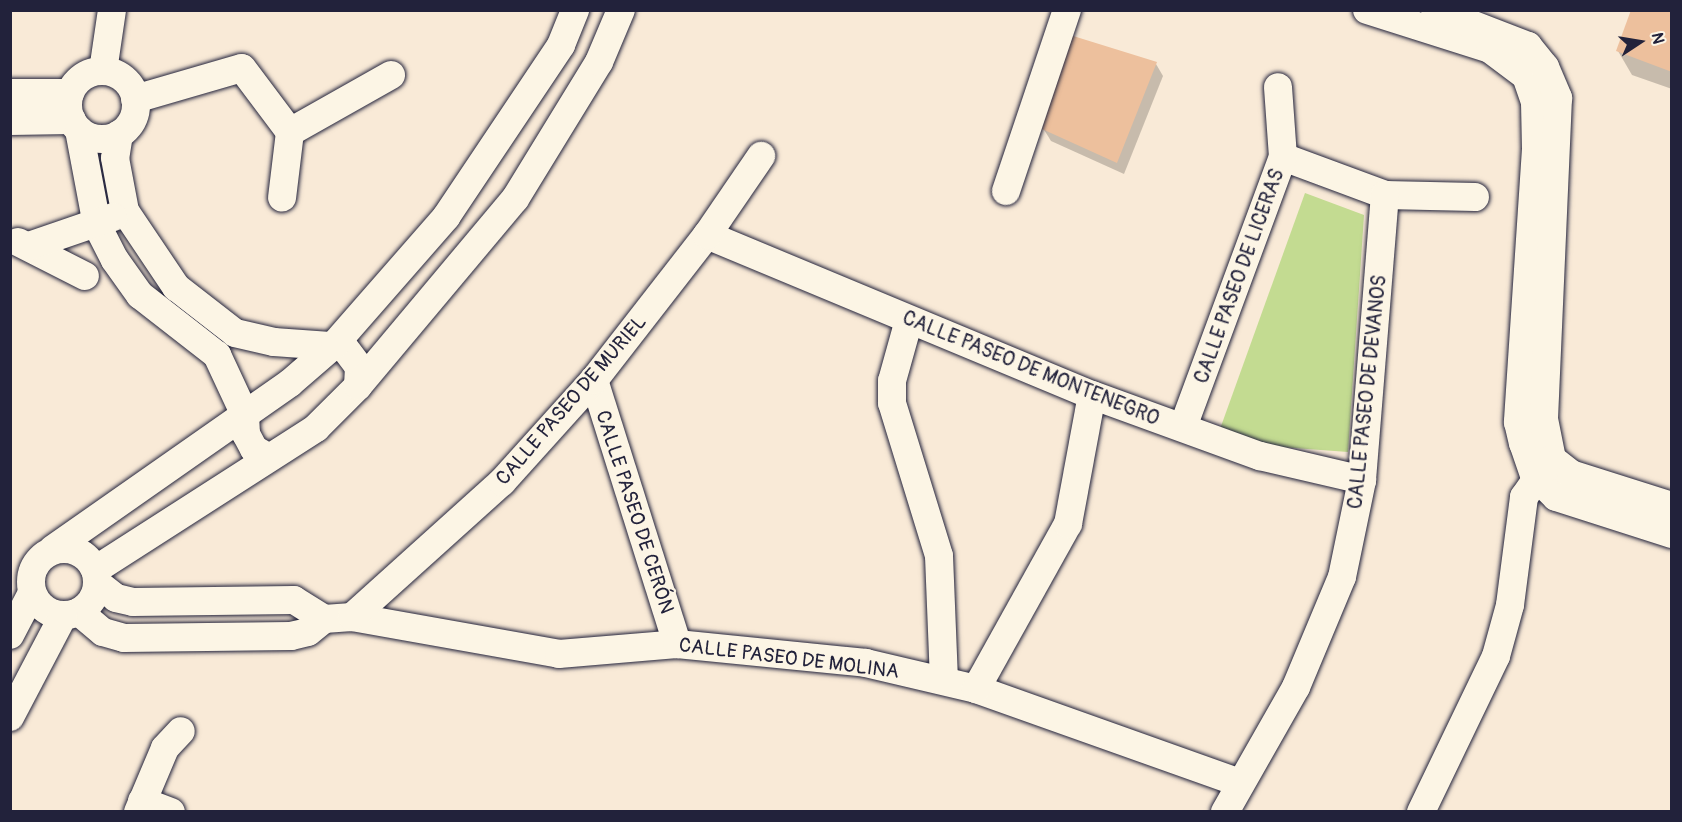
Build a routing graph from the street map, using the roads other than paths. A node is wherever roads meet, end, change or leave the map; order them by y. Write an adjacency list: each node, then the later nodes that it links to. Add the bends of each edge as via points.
1 (112, 10): 8 (street)
2 (575, 10): 7 (street)
3 (621, 10): 10 (street)
4 (1067, 10): 20 (street)
5 (1367, 10): 37 (street, via 1490,50 1508,59 1529,84 1536,149 1518,422)
6 (1435, 10): 37 (street, via 1528,46 1545,67 1558,98)
7 (549, 64): 10 (street); 30 (street, via 446,217)
8 (103, 71): 13 (street, via 124,79); 14 (street, via 83,76)
9 (391, 75): 16 (street)
10 (586, 83): 32 (street, via 515,199)
11 (1278, 87): 19 (street, CALLE PASEO DE LICERAS)
12 (10, 93): 14 (street)
13 (135, 99): 16 (street, via 242,68); 17 (street, via 133,119)
14 (74, 114): 15 (street); 17 (street, via 98,138); 25 (street)
15 (10, 121)
16 (290, 132): 23 (street)
17 (119, 134): 24 (street, via 115,158)
18 (761, 156): 26 (street, CALLE PASEO DE MURIEL)
19 (1283, 157): 21 (street); 35 (street, CALLE PASEO DE LICERAS)
20 (1006, 191)
21 (1385, 195): 22 (street); 38 (street, CALLE PASEO DE DEVANOS)
22 (1475, 197)
23 (282, 198)
24 (125, 211): 25 (street); 30 (street, via 176,287 212,319 253,338)
25 (97, 225): 27 (street); 34 (street, via 140,295 217,355)
26 (707, 235): 29 (street, CALLE PASEO DE MONTENEGRO); 31 (street, CALLE PASEO DE MURIEL)
27 (20, 242): 28 (street)
28 (85, 276)
29 (909, 320): 33 (street, CALLE PASEO DE MONTENEGRO); 49 (street, via 892,381 892,404 939,556)
30 (335, 344): 32 (street, via 359,368); 34 (street)
31 (594, 380): 45 (street, CALLE PASEO DE MURIEL, via 502,482); 48 (street, CALLE PASEO DE CERÓN)
32 (358, 386): 36 (street, via 316,428)
33 (1092, 395): 35 (street, CALLE PASEO DE MONTENEGRO); 50 (street, via 1068,524)
34 (245, 415): 36 (street, via 254,450); 41 (street)
35 (1183, 427): 38 (street, CALLE PASEO DE MONTENEGRO, via 1260,456)
36 (268, 457): 42 (street)
37 (1543, 467): 39 (street); 40 (street, via 1556,497); 57 (street, via 1524,497 1512,594 1496,656 1463,733)
38 (1362, 480): 53 (street, CALLE PASEO DE DEVANOS, via 1342,577 1322,633)
39 (1671, 506)
40 (1671, 534)
41 (52, 549): 42 (street, via 78,551); 43 (street, via 33,567)
42 (96, 577): 44 (street); 46 (street, via 116,598 133,602 294,600)
43 (32, 593): 44 (street, via 50,613); 47 (street)
44 (71, 614): 46 (street, CALLE PASEO DE MOLINA, via 103,632 124,638 291,636 308,632); 51 (street)
45 (352, 617): 46 (street, CALLE PASEO DE MOLINA); 48 (street, CALLE PASEO DE MOLINA, via 558,654)
46 (324, 619)
47 (10, 636)
48 (677, 644): 49 (street, CALLE PASEO DE MOLINA, via 866,663)
49 (944, 680): 50 (street, CALLE PASEO DE MOLINA)
50 (976, 689): 53 (street, CALLE PASEO DE MOLINA)
51 (10, 717)
52 (182, 731): 54 (street, via 165,748)
53 (1240, 783): 56 (street, CALLE PASEO DE DEVANOS)
54 (140, 806): 55 (street)
55 (171, 812)
56 (1225, 812)
57 (1420, 812)

